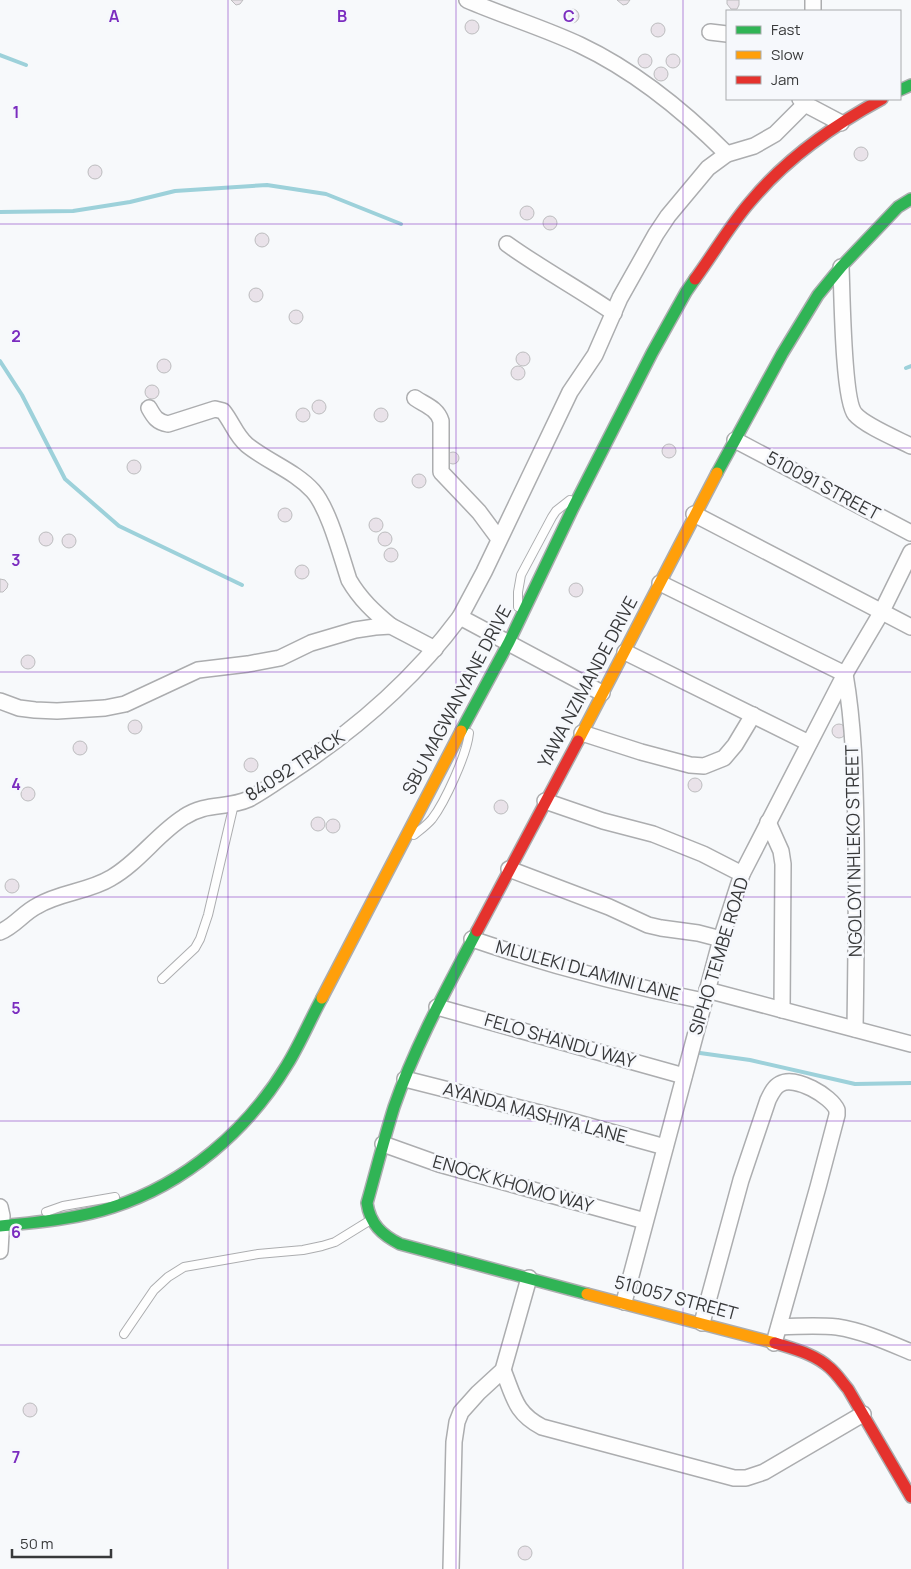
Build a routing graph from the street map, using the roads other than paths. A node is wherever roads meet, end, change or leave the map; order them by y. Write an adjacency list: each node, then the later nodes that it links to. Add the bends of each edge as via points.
1 (467, 0): 7 (street, via 607,58 688,117)
2 (710, 32): 3 (street)
3 (726, 34)
4 (804, 100): 6 (street); 7 (street, via 775,134 754,146)
5 (880, 100): 6 (street, SBU MAGWANYANE DRIVE)
6 (840, 123): 16 (street, SBU MAGWANYANE DRIVE, via 775,175 750,202 711,256 686,292 652,353)
7 (727, 154): 11 (street, 84092 TRACK, via 708,168 668,216)
8 (911, 199): 10 (street, YAWA NZIMANDE DRIVE, via 898,207)
9 (508, 244): 11 (street)
10 (841, 267): 14 (street, YAWA NZIMANDE DRIVE, via 818,295); 15 (street, via 845,366 852,412)
11 (614, 313): 19 (street, 84092 TRACK, via 595,355 570,392)
12 (415, 398): 19 (street, via 439,415 441,472 479,512)
13 (148, 408): 25 (street, via 160,423 168,424 215,409 223,411 246,444 295,475 322,504 355,590 367,606)
14 (735, 440): 17 (street, YAWA NZIMANDE DRIVE); 18 (street, 510091 STREET)
15 (911, 446)
16 (580, 494): 24 (street, SBU MAGWANYANE DRIVE); 24 (lane, via 552,517 521,575)
17 (694, 514): 21 (street, YAWA NZIMANDE DRIVE); 22 (street)
18 (911, 533)
19 (499, 540): 23 (street, 84092 TRACK)
20 (911, 552): 22 (street, SIPHO TEMBE ROAD)
21 (660, 583): 29 (street, YAWA NZIMANDE DRIVE); 30 (street)
22 (881, 613): 26 (street); 30 (street, SIPHO TEMBE ROAD)
23 (460, 617): 27 (street); 28 (street, 84092 TRACK)
24 (519, 622): 27 (street, SBU MAGWANYANE DRIVE)
25 (391, 626): 28 (street); 32 (street, via 355,630 311,643 280,658 198,670 125,704 105,708 35,710)
26 (911, 628)
27 (509, 642): 31 (street); 33 (street, SBU MAGWANYANE DRIVE)
28 (435, 649): 38 (street, 84092 TRACK, via 396,691 339,739 264,790)
29 (625, 652): 31 (street, YAWA NZIMANDE DRIVE); 34 (street)
30 (845, 674): 36 (street, SIPHO TEMBE ROAD); 50 (street, NGOLOYI NHLEKO STREET, via 853,726 855,782)
31 (602, 693): 35 (street, YAWA NZIMANDE DRIVE)
32 (0, 701)
33 (471, 714): 40 (street, SBU MAGWANYANE DRIVE); 40 (lane, via 467,748 438,808 431,820)
34 (753, 716): 35 (street, via 724,758 704,766 682,763); 36 (street)
35 (582, 733): 37 (street, YAWA NZIMANDE DRIVE)
36 (809, 744): 39 (street, SIPHO TEMBE ROAD)
37 (545, 802): 41 (street, YAWA NZIMANDE DRIVE); 42 (street, via 653,834)
38 (234, 804): 43 (street, 84092 TRACK, via 194,810 112,878 35,906 11,927); 46 (lane, via 200,939 195,948)
39 (768, 822): 42 (street, SIPHO TEMBE ROAD); 49 (street, via 783,864)
40 (398, 848): 59 (street, SBU MAGWANYANE DRIVE, via 287,1065 251,1115 214,1151 193,1167 140,1196 113,1206 84,1214)
41 (509, 869): 44 (street, YAWA NZIMANDE DRIVE); 45 (street, via 648,924)
42 (742, 874): 45 (street, SIPHO TEMBE ROAD)
43 (0, 932)
44 (472, 939): 47 (street, MLULEKI DLAMINI LANE, via 534,960 643,989); 48 (street, YAWA NZIMANDE DRIVE)
45 (721, 939): 47 (street, SIPHO TEMBE ROAD)
46 (162, 979)
47 (706, 995): 49 (street, MLULEKI DLAMINI LANE); 52 (street, SIPHO TEMBE ROAD)
48 (437, 1007): 52 (street, FELO SHANDU WAY); 53 (street, YAWA NZIMANDE DRIVE)
49 (782, 1010): 50 (street, MLULEKI DLAMINI LANE)
50 (855, 1029): 51 (street, MLULEKI DLAMINI LANE)
51 (911, 1044)
52 (684, 1076): 55 (street, SIPHO TEMBE ROAD)
53 (405, 1079): 54 (street, YAWA NZIMANDE DRIVE); 55 (street, AYANDA MASHIYA LANE)
54 (383, 1144): 57 (street, YAWA NZIMANDE DRIVE, via 367,1202); 58 (street, ENOCK KHOMO WAY, via 439,1164)
55 (665, 1147): 58 (street, SIPHO TEMBE ROAD)
56 (0, 1207): 59 (street)
57 (370, 1220): 61 (street, 510057 STREET, via 387,1238 400,1244); 65 (lane, via 336,1242 322,1246 184,1266 154,1290)
58 (645, 1221): 62 (street, SIPHO TEMBE ROAD)
59 (1, 1226): 60 (street)
60 (0, 1251)
61 (529, 1278): 62 (street, 510057 STREET); 68 (street)
62 (624, 1302): 63 (street, 510057 STREET)
63 (702, 1323): 64 (street, via 741,1180 768,1100 773,1090 786,1082 804,1085 829,1098 837,1110); 66 (street, 510057 STREET)
64 (779, 1327): 66 (street); 67 (street, via 837,1327)
65 (124, 1334)
66 (774, 1343): 69 (street, 510057 STREET, via 805,1353 829,1367)
67 (911, 1352)
68 (503, 1370): 69 (street, via 523,1414 542,1427 734,1478 764,1472); 71 (street, via 469,1402 456,1422)
69 (863, 1414): 70 (street, 510057 STREET)
70 (911, 1497)
71 (451, 1569)

